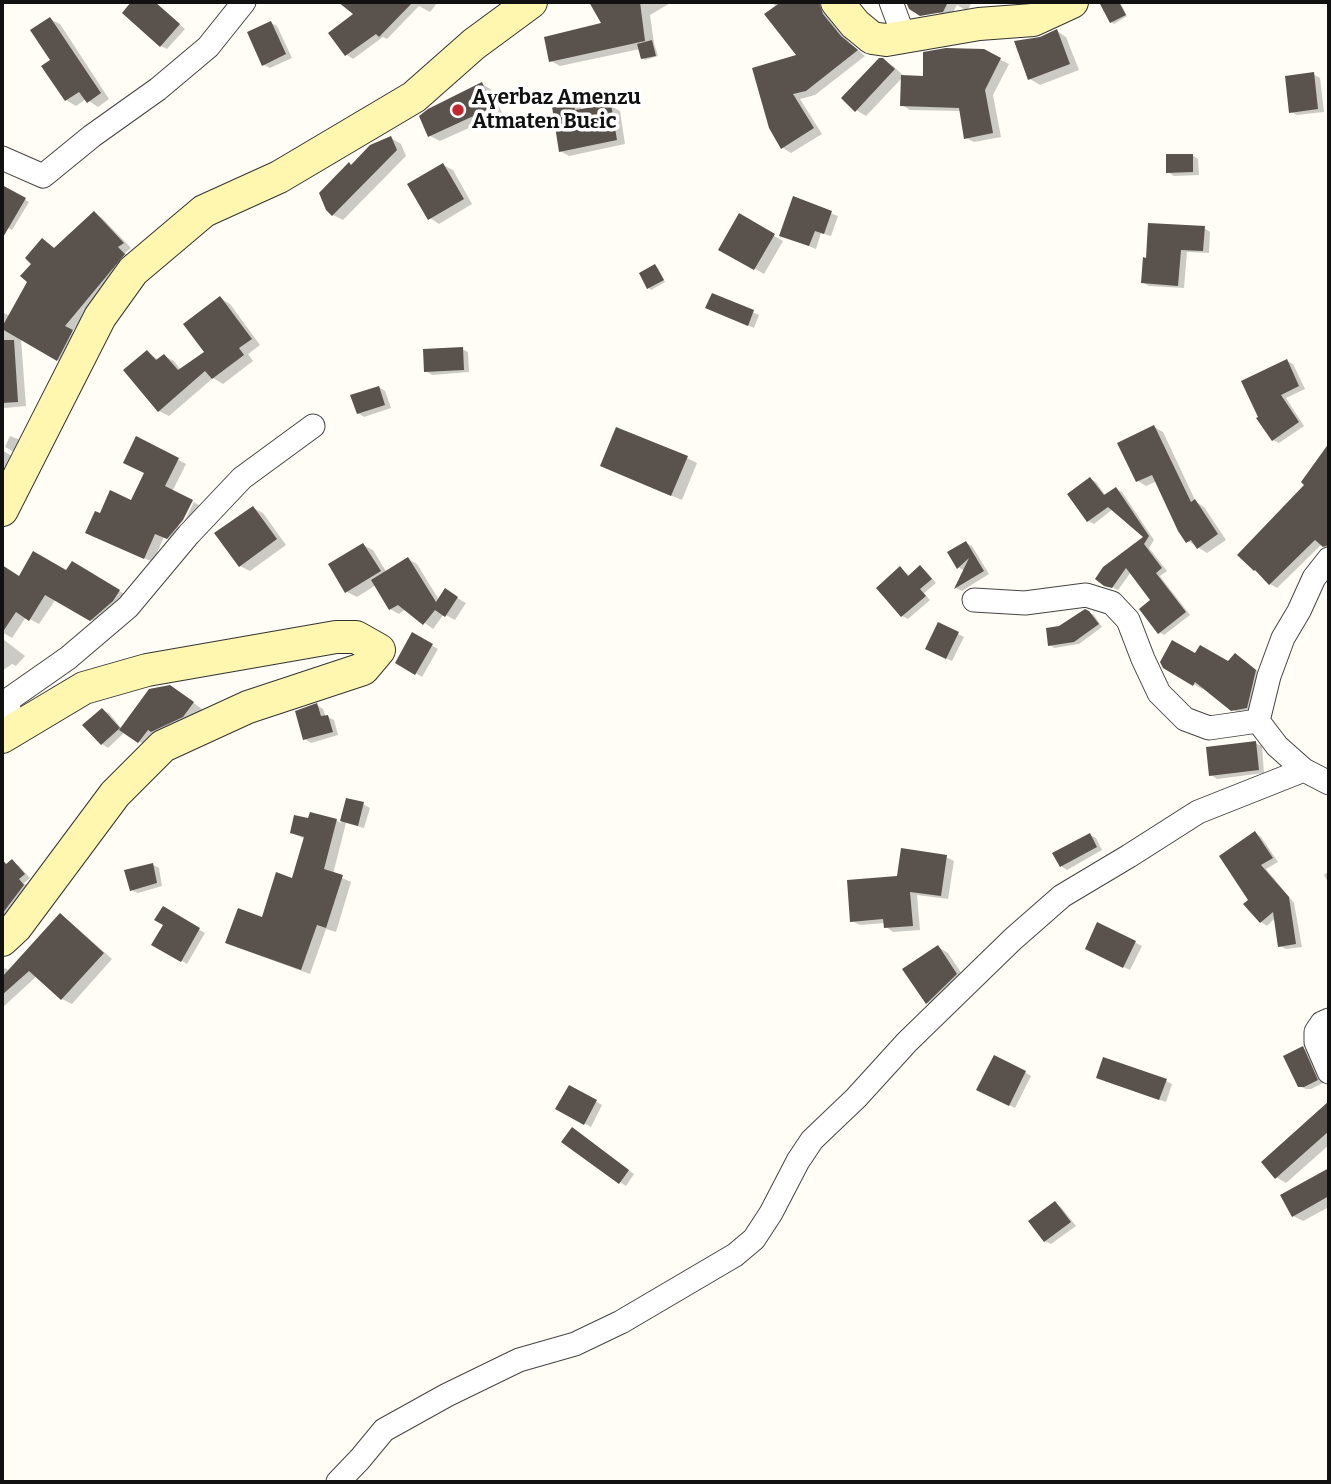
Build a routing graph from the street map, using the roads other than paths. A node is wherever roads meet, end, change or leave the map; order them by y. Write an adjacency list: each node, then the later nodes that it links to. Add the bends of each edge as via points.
1 (244, 2): 7 (street, via 208,47 43,176)
2 (531, 2): 9 (street, via 414,97 279,177 204,211 133,271 100,317)
3 (837, 2): 6 (street, via 872,38)
4 (891, 2): 6 (street)
5 (1072, 2): 6 (street, via 1033,20)
6 (904, 37)
7 (2, 158)
8 (313, 426): 13 (street, via 242,478 128,607 68,658 8,700)
9 (2, 510)
10 (1329, 559): 12 (street, via 1283,638)
11 (974, 600): 12 (street, via 1026,603 1086,595 1112,603 1128,620 1159,693 1185,719 1209,728)
12 (1258, 720): 14 (street, via 1277,746)
13 (6, 734): 16 (street, via 84,688 146,670 336,637 356,637 379,650 363,669 248,707 163,746 115,794)
14 (1304, 770): 15 (street); 19 (street, via 1198,812 1062,896 994,957 812,1140 766,1222 735,1255 621,1322 575,1344 519,1360 394,1424)
15 (1329, 783)
16 (2, 940)
17 (1329, 1020): 18 (street, via 1315,1032)
18 (1329, 1072)
19 (338, 1482)

